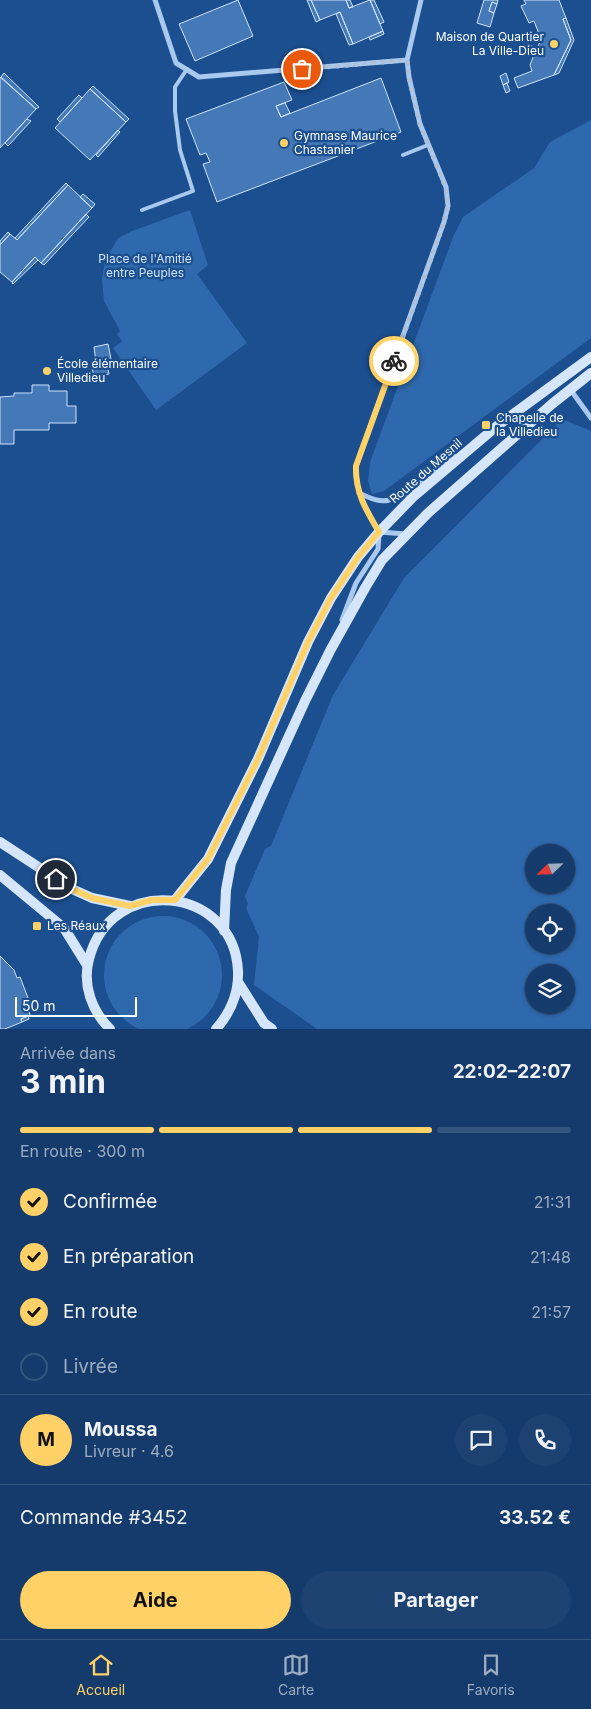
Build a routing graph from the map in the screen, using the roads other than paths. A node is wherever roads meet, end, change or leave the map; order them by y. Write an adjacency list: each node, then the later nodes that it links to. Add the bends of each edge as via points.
1 (155, 0): 4 (street, via 176,63)
2 (421, 0): 3 (street)
3 (407, 60): 4 (street, via 200,77); 5 (street, via 420,124)
4 (187, 70): 7 (lane, via 175,88 175,110 180,150 193,191)
5 (428, 145): 6 (lane); 13 (street, via 446,188 448,206 356,466)
6 (403, 155)
7 (142, 210)
8 (591, 357): 12 (street, Route du Mesnil)
9 (591, 373): 10 (street)
10 (570, 389): 11 (street); 15 (street)
11 (591, 418)
12 (497, 426): 13 (street, via 408,492 388,501 374,500); 14 (street, Route du Mesnil, via 413,497)
13 (359, 493): 14 (street)
14 (379, 532): 15 (street); 16 (street, via 378,549 356,583); 19 (street, Route du Mesnil, via 331,598 308,642 258,759 208,859)
15 (406, 534): 16 (street, via 382,560)
16 (331, 649): 21 (street, via 231,863)
17 (0, 842): 20 (street, via 72,889 92,898)
18 (0, 875): 22 (street, via 64,928)
19 (175, 900): 20 (street, via 152,900); 21 (street, via 202,911)
20 (130, 906): 22 (street, via 101,930)
21 (224, 931): 23 (street, via 238,964)
22 (87, 965): 24 (street, via 87,984)
23 (238, 982): 26 (street, via 234,1001); 27 (street, via 264,1023)
24 (102, 1025): 25 (street)
25 (110, 1029)
26 (216, 1029)
27 (272, 1029)

